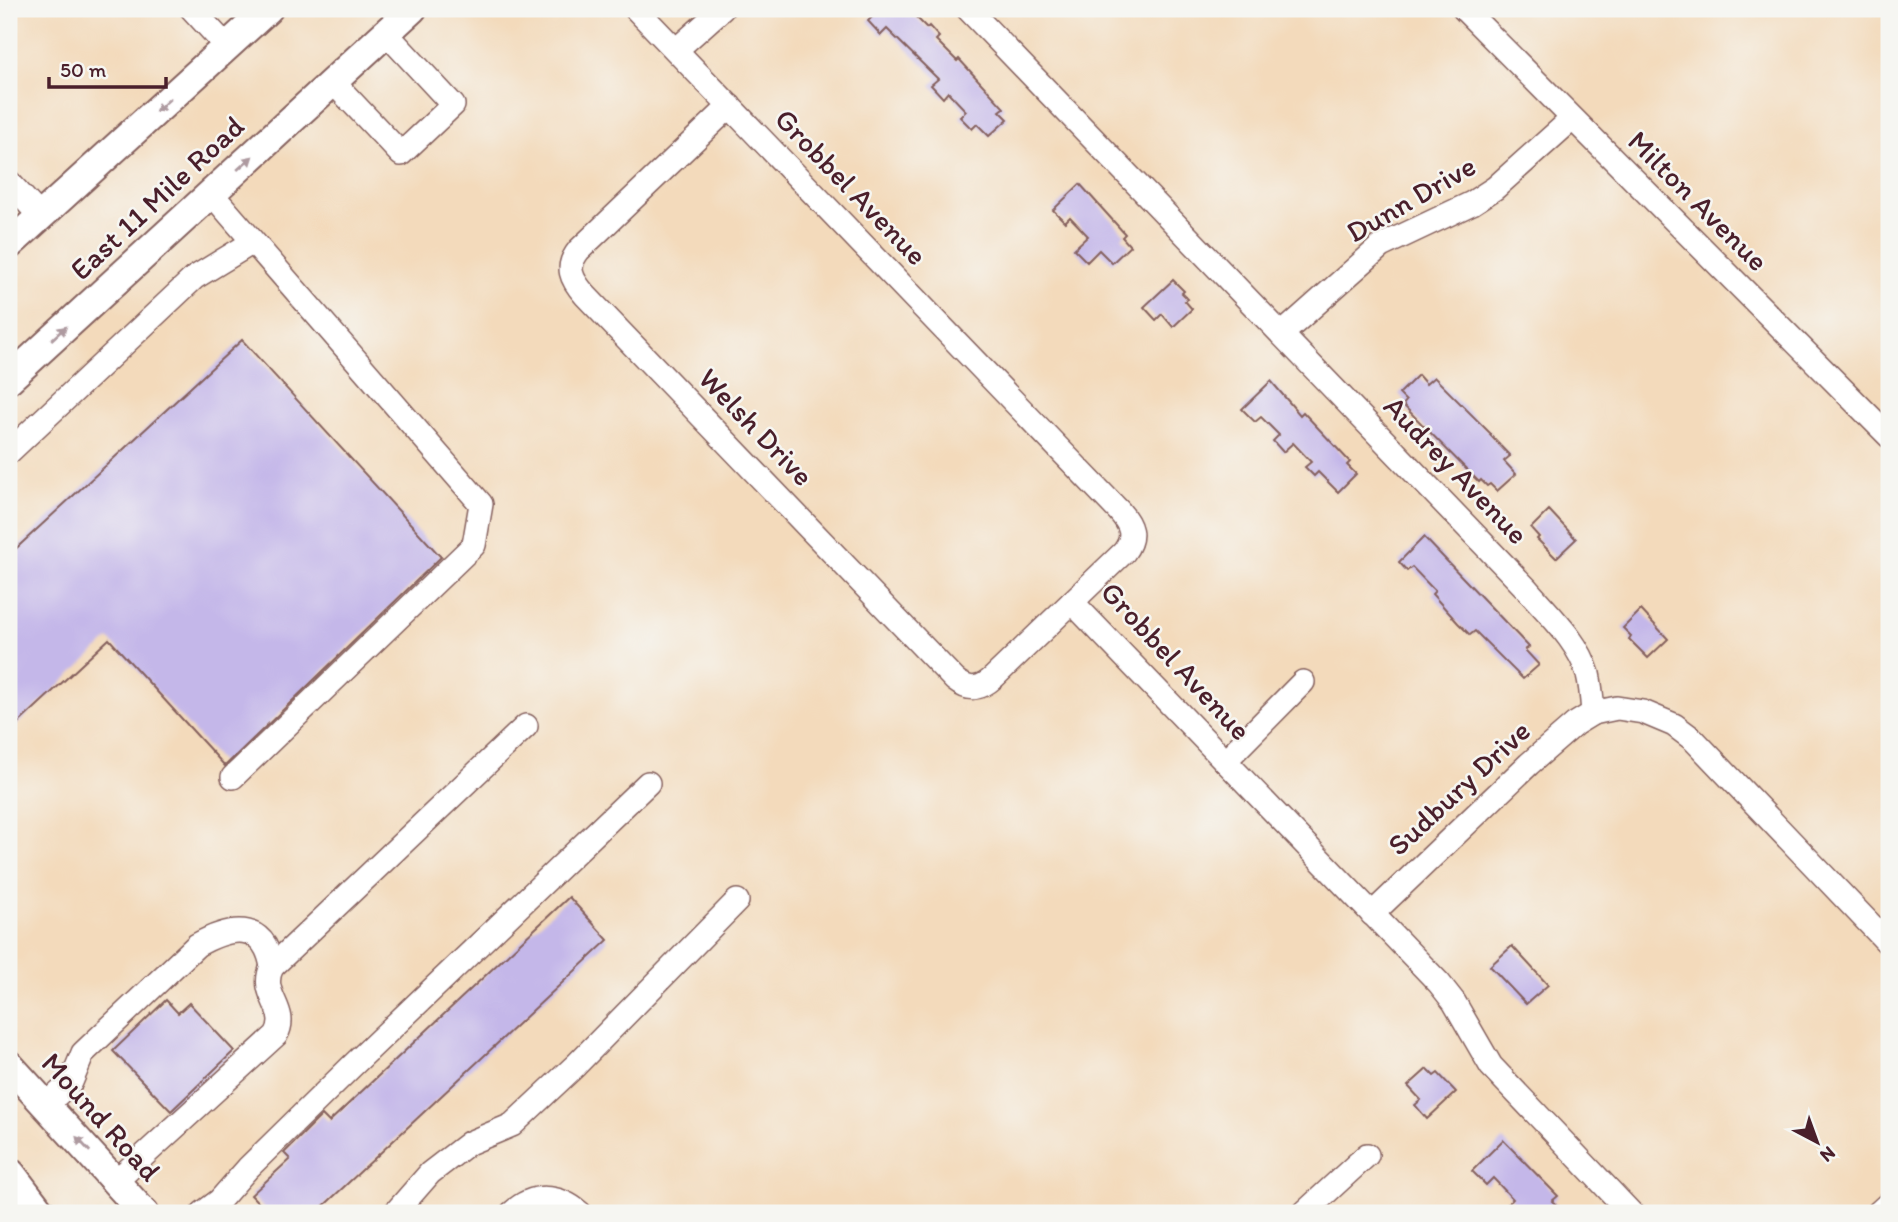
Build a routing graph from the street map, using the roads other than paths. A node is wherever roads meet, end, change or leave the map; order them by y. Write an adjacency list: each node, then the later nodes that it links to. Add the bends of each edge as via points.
1 (192, 9): 9 (street)
2 (268, 9): 9 (main road)
3 (412, 9): 8 (main road, East 11 Mile Road)
4 (636, 9): 10 (street, Grobbel Avenue)
5 (722, 9): 10 (street)
6 (968, 9): 19 (street, Audrey Avenue)
7 (1464, 9): 13 (street, Milton Avenue)
8 (386, 33): 11 (main road, East 11 Mile Road); 11 (street, via 453,105 401,154)
9 (226, 47): 16 (main road, one-way to 16)
10 (676, 50): 12 (street, Grobbel Avenue)
11 (333, 82): 15 (main road, East 11 Mile Road, one-way to 11)
12 (730, 106): 23 (street, Grobbel Avenue, via 1127,519 1132,535 1128,548); 23 (street, Welsh Drive, via 579,250 570,269 575,284 962,686 974,689 987,684)
13 (1572, 119): 19 (street, Dunn Drive, via 1495,188 1381,246); 21 (street, Milton Avenue)
14 (9, 182): 16 (street)
15 (211, 193): 17 (street); 20 (main road, East 11 Mile Road, one-way to 15)
16 (40, 216): 18 (main road)
17 (253, 242): 22 (street, via 194,278); 28 (street, via 481,504 474,545)
18 (9, 245)
19 (1282, 334): 25 (street, Audrey Avenue, via 1563,630 1588,674)
20 (9, 379)
21 (1889, 436)
22 (9, 452)
23 (1072, 602): 27 (street, Grobbel Avenue)
24 (1303, 682): 27 (street)
25 (1594, 713): 31 (street, Sudbury Drive, via 1529,764); 32 (street, via 1617,708 1643,712 1674,725 1694,740)
26 (526, 726): 33 (street)
27 (1225, 761): 31 (street, Grobbel Avenue)
28 (233, 777)
29 (648, 783): 41 (street, via 248,1168)
30 (737, 901): 45 (street, via 512,1125 470,1143 430,1173)
31 (1373, 914): 49 (street, Grobbel Avenue, via 1447,992 1491,1066)
32 (1889, 944)
33 (272, 967): 35 (street, via 258,939 242,930 218,933 197,945 83,1053 71,1082); 38 (street, via 267,985 279,1015 276,1035)
34 (9, 1065): 35 (main road, Mound Road)
35 (46, 1105): 38 (main road, Mound Road, one-way to 35)
36 (1367, 1155): 48 (street)
37 (9, 1175): 43 (highway)
38 (116, 1181): 44 (main road, Mound Road)
39 (1889, 1203): 50 (street)
40 (9, 1204): 42 (main road)
41 (218, 1209)
42 (17, 1213)
43 (38, 1213)
44 (144, 1213)
45 (395, 1213)
46 (512, 1213): 47 (street, via 528,1202 548,1197)
47 (580, 1213)
48 (1304, 1213)
49 (1630, 1213)
50 (1878, 1213)

